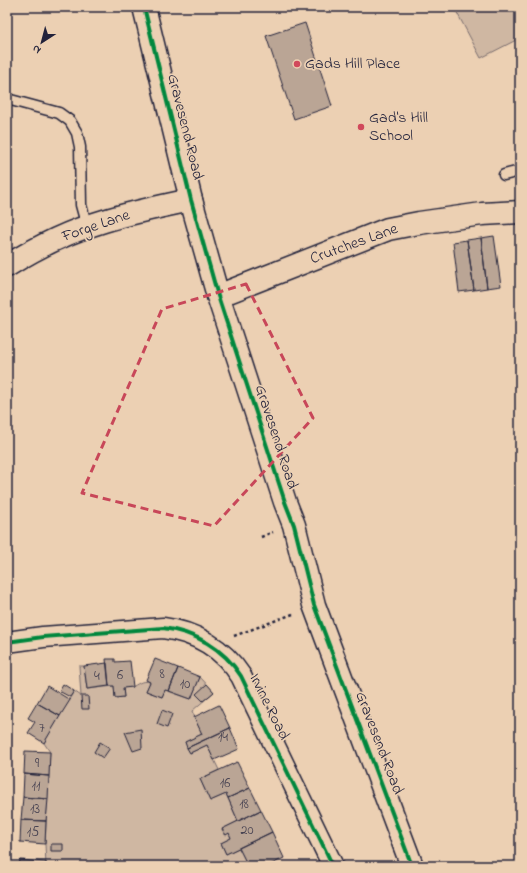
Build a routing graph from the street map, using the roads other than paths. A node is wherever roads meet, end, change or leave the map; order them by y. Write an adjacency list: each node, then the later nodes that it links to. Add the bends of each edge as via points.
1 (144, 7): 5 (main road, Gravesend Road)
2 (7, 99): 7 (lane, via 59,113 70,121 77,133 80,147 81,205)
3 (520, 171): 4 (lane)
4 (504, 175)
5 (191, 200): 7 (main road, Forge Lane); 9 (main road, Gravesend Road)
6 (520, 212): 9 (main road, Crutches Lane, via 482,214 388,229)
7 (87, 227): 8 (main road, Forge Lane, via 42,246)
8 (7, 266)
9 (218, 296): 12 (main road, Gravesend Road, via 284,502 294,525 314,605)
10 (7, 642): 11 (street, Irvine Road, via 162,628 193,635 212,646 229,660 242,676)
11 (333, 866)
12 (412, 866)

